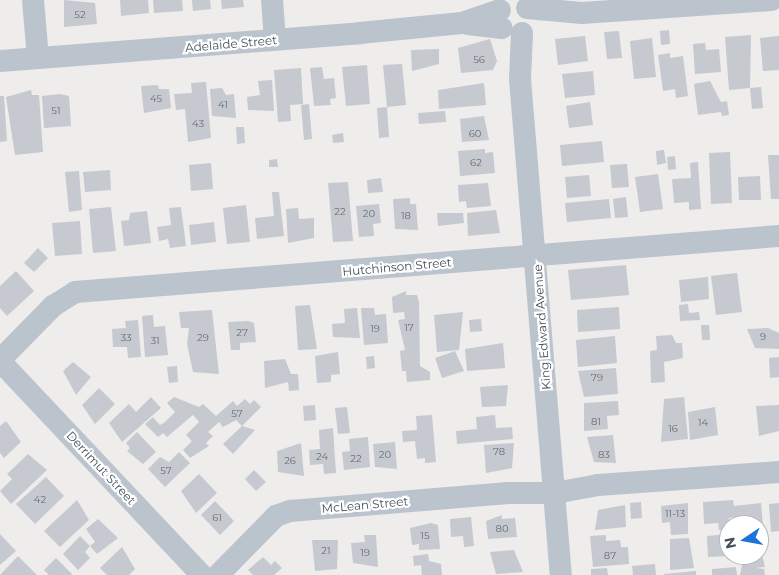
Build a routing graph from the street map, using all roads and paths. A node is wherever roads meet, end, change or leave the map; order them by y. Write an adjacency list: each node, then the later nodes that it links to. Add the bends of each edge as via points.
1 (33, 0): 6 (street)
2 (272, 0): 5 (street)
3 (762, 0): 4 (street, Adelaide Street)
4 (513, 15): 5 (street, Adelaide Street, via 462,23); 9 (street, King Edward Avenue)
5 (275, 40): 6 (street, Adelaide Street)
6 (38, 58): 7 (street, Adelaide Street)
7 (0, 61)
8 (779, 236): 9 (street, Hutchinson Street)
9 (537, 256): 10 (street, Hutchinson Street, via 75,292 63,297); 14 (street, King Edward Avenue)
10 (28, 329): 11 (street, Hutchinson Street); 12 (street, Hutchinson Street)
11 (0, 350)
12 (0, 361): 16 (street, Derrimut Street)
13 (779, 472): 14 (street, McLean Street)
14 (555, 488): 15 (street, McLean Street, via 290,511 276,516); 18 (street, King Edward Avenue)
15 (237, 552): 16 (street, McLean Street); 17 (street, McLean Street)
16 (202, 575)
17 (218, 575)
18 (561, 575)

